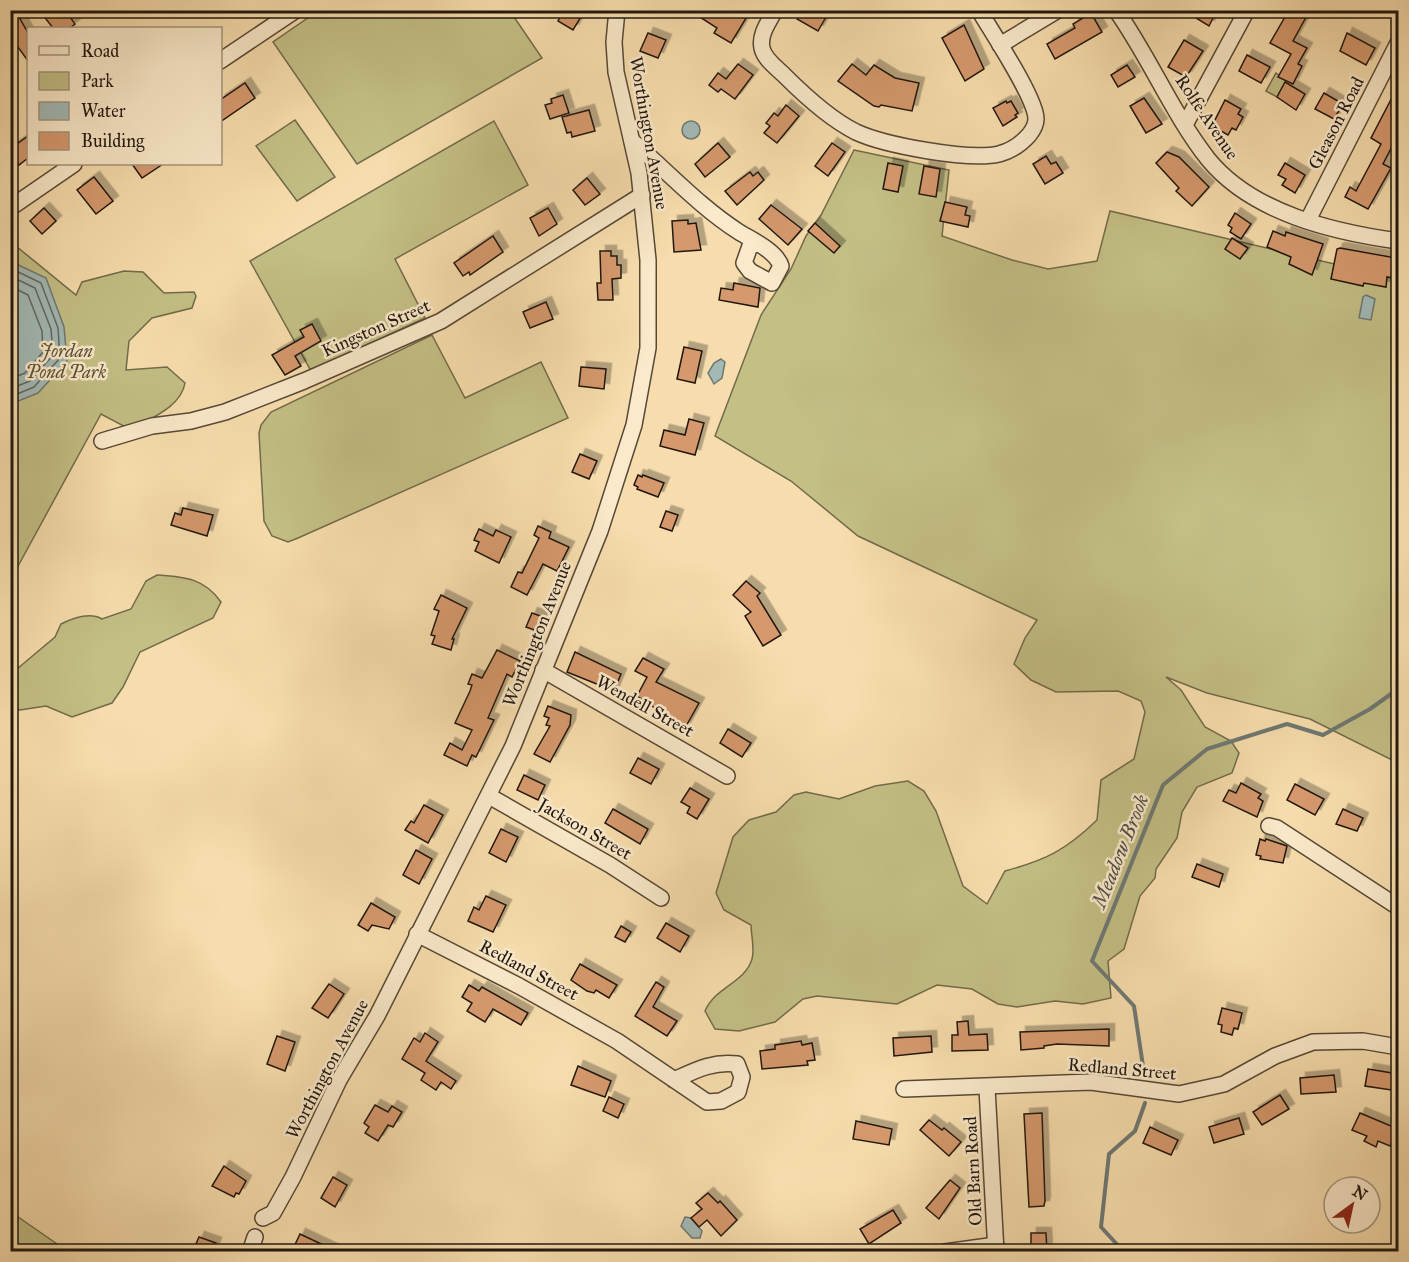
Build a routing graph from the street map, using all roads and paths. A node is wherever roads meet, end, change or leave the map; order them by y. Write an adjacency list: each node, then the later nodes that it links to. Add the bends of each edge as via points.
1 (296, 10): 10 (street)
2 (617, 10): 12 (street, Worthington Avenue, via 616,72)
3 (775, 10): 9 (street, via 762,36 762,51 797,88 856,132 942,152 969,156 999,154 1021,143 1034,127 1035,113)
4 (979, 10): 9 (street)
5 (1058, 10): 9 (street)
6 (1116, 10): 11 (street, Rolfe Avenue)
7 (1247, 10): 11 (street)
8 (1398, 43): 16 (street, Gleason Road)
9 (1000, 45)
10 (222, 60)
11 (1186, 123): 16 (street, Rolfe Avenue, via 1209,159 1236,186)
12 (632, 141): 14 (street, Worthington Avenue); 18 (street, via 722,221)
13 (73, 165): 15 (street)
14 (642, 195): 19 (street, Kingston Street, via 441,321 225,412 152,426); 20 (street, Worthington Avenue, via 649,315 639,404 604,520)
15 (10, 208)
16 (1308, 220): 17 (street, Rolfe Avenue)
17 (1398, 241)
18 (758, 244)
19 (102, 441)
20 (543, 670): 21 (street, Wendell Street); 22 (street, Worthington Avenue)
21 (727, 776)
22 (489, 796): 24 (street, Jackson Street); 26 (street, Worthington Avenue)
23 (1269, 826): 25 (street)
24 (661, 898)
25 (1398, 907)
26 (417, 933): 28 (street, Redland Street, via 621,1044); 31 (street, Worthington Avenue, via 293,1177 273,1213)
27 (1398, 1047): 29 (street, Redland Street, via 1363,1041 1313,1042 1275,1056 1224,1084 1191,1093 1166,1094 1092,1082)
28 (674, 1080)
29 (987, 1088): 30 (street, Redland Street); 32 (street, Old Barn Road)
30 (903, 1089)
31 (263, 1218)
32 (996, 1248): 33 (street)
33 (945, 1251)

